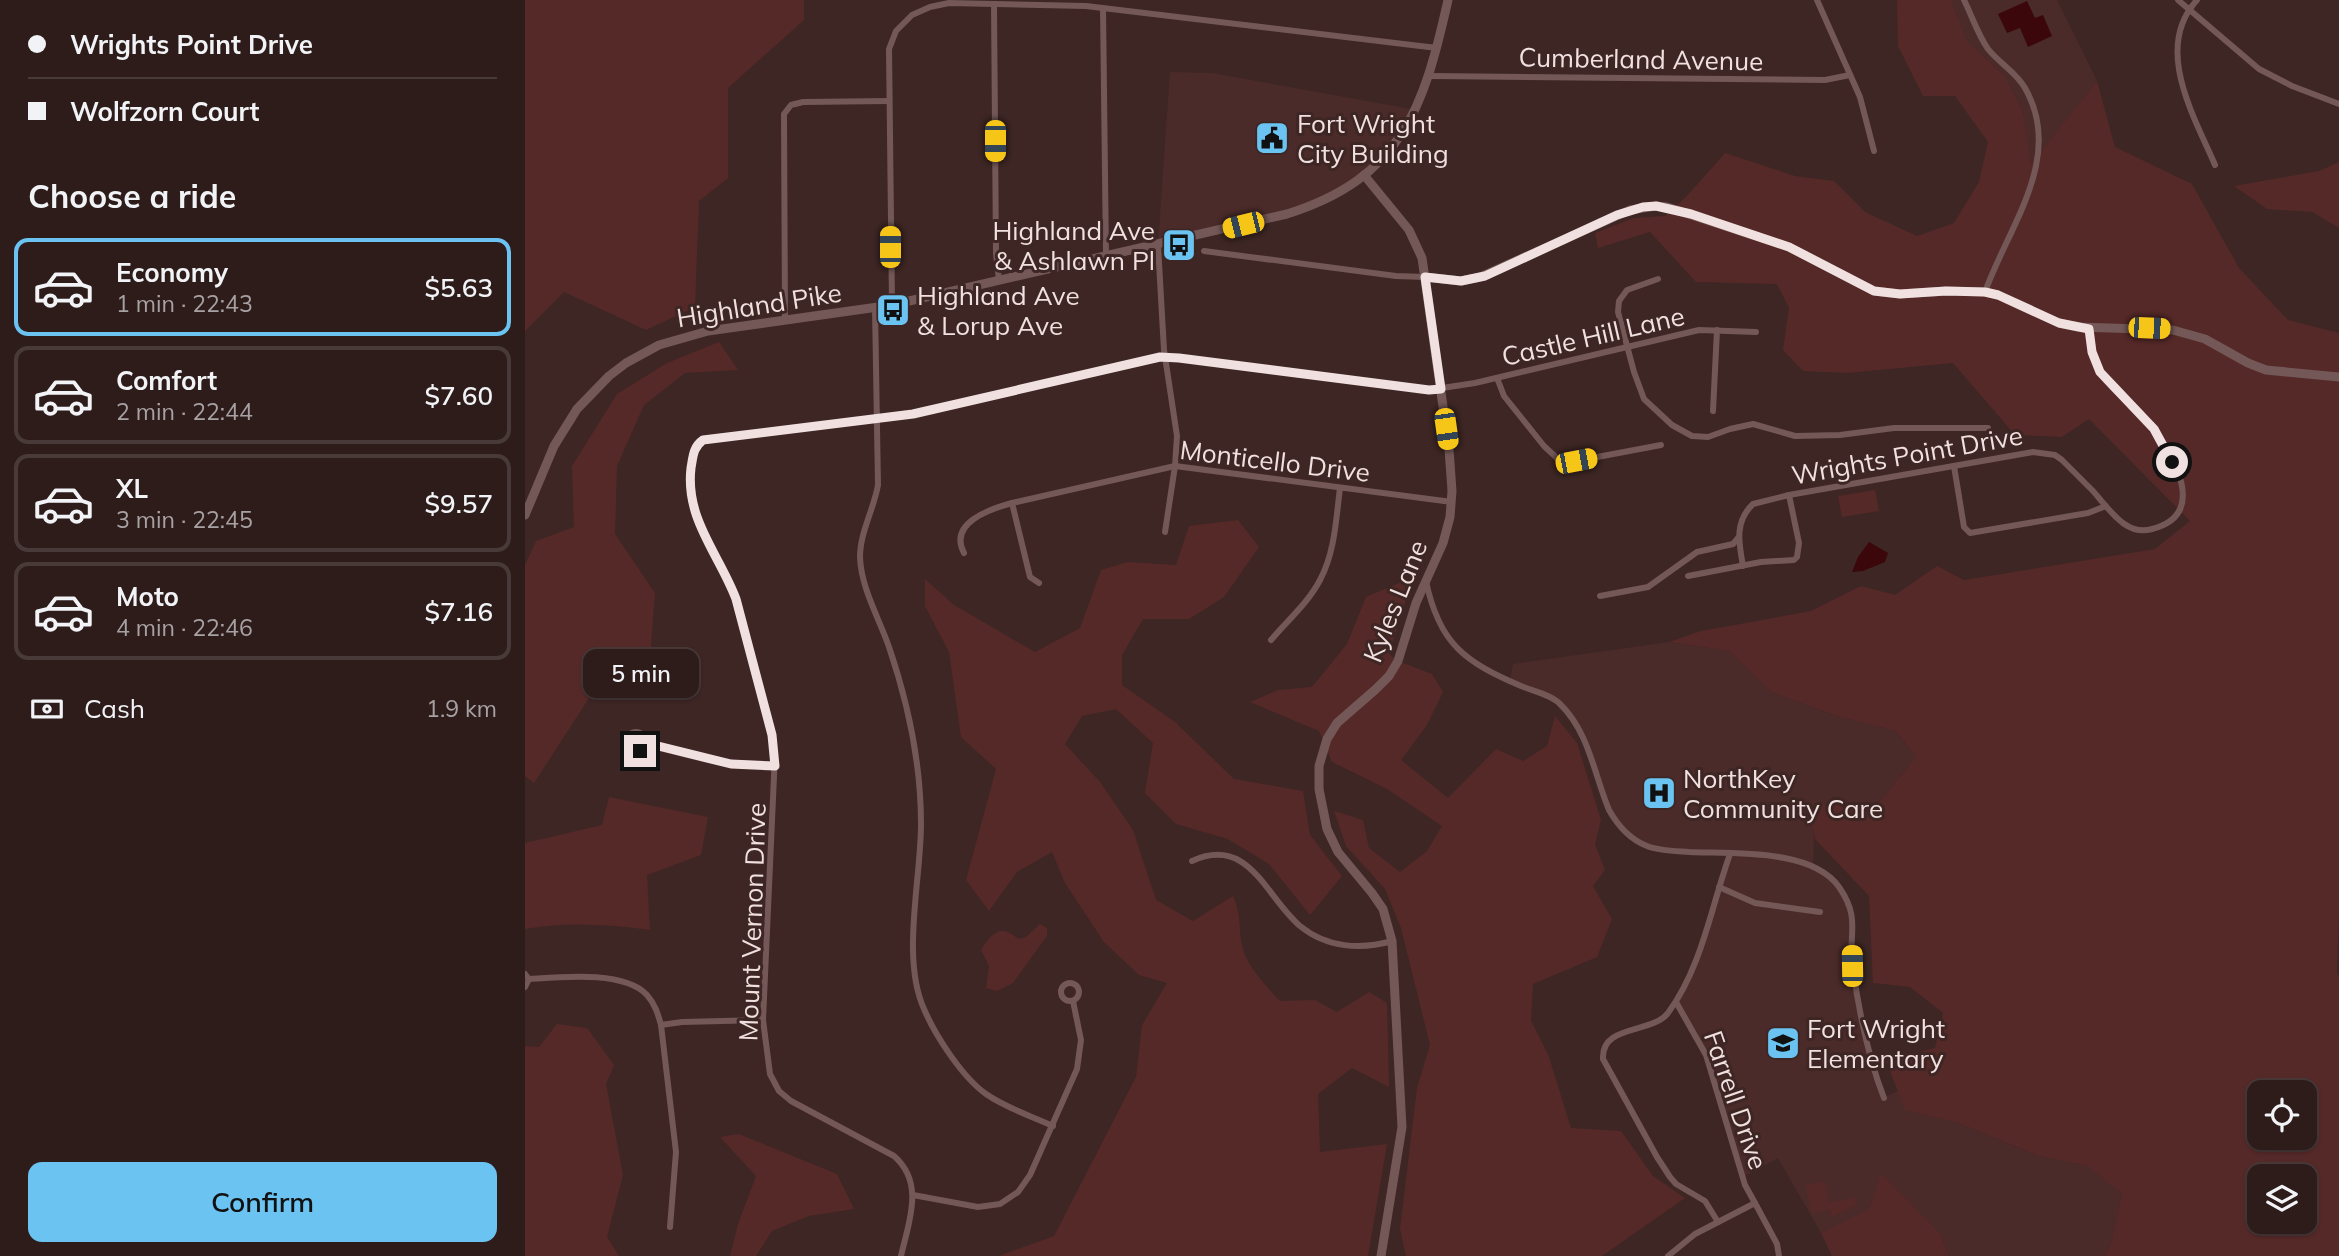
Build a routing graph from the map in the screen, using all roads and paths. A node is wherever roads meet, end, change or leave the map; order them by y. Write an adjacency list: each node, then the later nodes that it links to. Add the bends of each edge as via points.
1 (1448, 0): 9 (main road)
2 (1817, 0): 10 (street)
3 (1965, 0): 23 (street, via 1987,47 2025,87 2038,127 2036,173)
4 (2178, 0): 8 (street)
5 (2197, 0): 8 (street)
6 (994, 4): 7 (street); 12 (street, via 930,7 902,23 889,49); 22 (street)
7 (1103, 8): 9 (street); 19 (street)
8 (2189, 9): 13 (street, via 2266,73); 15 (street, via 2181,26 2177,68)
9 (1437, 48): 11 (main road)
10 (1850, 75): 11 (street, Cumberland Avenue, via 1825,80); 14 (street)
11 (1430, 76): 16 (main road, via 1407,126)
12 (889, 101): 24 (street); 26 (street, via 803,102 790,106 784,114)
13 (2339, 104)
14 (1874, 151)
15 (2215, 165)
16 (1364, 175): 17 (main road, Highland Pike, via 1307,208); 20 (main road, Kyles Lane, via 1415,240)
17 (1158, 245): 19 (main road, Highland Pike); 31 (street)
18 (1204, 251): 20 (street)
19 (1106, 257): 22 (main road, Highland Pike)
20 (1425, 277): 23 (main road, via 1461,281 1485,276 1617,215 1656,206 1789,247 1874,291); 34 (main road, Kyles Lane)
21 (1658, 279): 30 (street, via 1627,290 1619,300)
22 (999, 280): 24 (main road, Highland Pike)
23 (1985, 292): 27 (main road, via 2059,323)
24 (892, 305): 25 (main road, Highland Pike)
25 (875, 308): 26 (main road, Highland Pike); 36 (street)
26 (785, 321): 46 (main road, Highland Pike, via 677,339 618,369 577,409 554,446)
27 (2089, 329): 32 (main road, via 2172,330 2205,339 2266,370); 45 (street, Wrights Point Drive, via 2100,372 2154,429 2184,488 2175,516 2147,531 2127,526)
28 (1717, 330): 29 (street, Castle Hill Lane); 30 (street, Castle Hill Lane, via 1699,330); 35 (street)
29 (1756, 332)
30 (1628, 348): 33 (street, Castle Hill Lane); 37 (street, via 1644,399 1692,436 1708,437 1753,424 1795,436 1894,428)
31 (1165, 357): 34 (street, Mount Vernon Drive); 36 (street, Mount Vernon Drive); 39 (street, via 1177,436)
32 (2339, 377)
33 (1497, 378): 34 (street, Castle Hill Lane); 38 (street, via 1504,396 1543,446 1564,461)
34 (1441, 389): 43 (main road, Kyles Lane)
35 (1713, 411)
36 (878, 419): 57 (street, Mount Vernon Drive, via 711,438 695,448 691,503 736,599 772,735); 69 (street, via 879,485 862,542 861,567 902,688 918,780 921,844 913,950 918,992 929,1021 974,1084 996,1100)
37 (1988, 428)
38 (1661, 445)
39 (1175, 466): 41 (street, Monticello Drive); 44 (street, Monticello Drive); 47 (street)
40 (1954, 466): 42 (street, Wrights Point Drive); 45 (street, Wrights Point Drive, via 2033,452 2055,455); 45 (street, via 1964,527 1970,533)
41 (1339, 488): 43 (street, Monticello Drive); 55 (street, via 1325,569 1311,595)
42 (1789, 495): 48 (street, Wrights Point Drive, via 1753,504 1743,517); 50 (street, via 1799,544 1796,558)
43 (1452, 502): 52 (main road, Kyles Lane, via 1443,542)
44 (1012, 503): 49 (street, Monticello Drive, via 987,510 967,525 960,538); 53 (street, via 1030,577)
45 (2106, 506)
46 (525, 515)
47 (1165, 532)
48 (1738, 538): 50 (street); 54 (street, via 1727,546 1697,552 1648,587)
49 (964, 553)
50 (1743, 566): 51 (street)
51 (1688, 576)
52 (1426, 581): 58 (street, via 1434,615 1461,652 1492,672 1557,700 1576,721 1609,810 1629,836 1652,848); 62 (main road, Kyles Lane, via 1398,661 1383,683 1337,723 1319,766 1327,829 1338,852 1383,909)
53 (1039, 583)
54 (1599, 596)
55 (1271, 640)
56 (646, 743): 57 (street, via 731,764)
57 (775, 766): 66 (street, Mount Vernon Drive)
58 (1731, 854): 60 (street); 68 (street, via 1813,866 1829,875 1846,898 1853,920 1852,966 1867,1045)
59 (1192, 861): 62 (street, via 1226,854 1243,862 1300,926 1324,940 1363,948)
60 (1719, 887): 61 (street, via 1755,902); 65 (street, via 1696,960)
61 (1820, 912)
62 (1392, 941): 75 (main road, Kyles Lane, via 1402,1127)
63 (526, 980): 67 (street, via 565,977 626,982 647,995)
64 (1073, 1001): 69 (street, via 1080,1029 1080,1060)
65 (1676, 1002): 71 (street, Farrell Drive, via 1706,1055 1745,1185); 72 (street, via 1656,1022 1606,1044 1603,1059 1670,1177 1705,1201)
66 (764, 1020): 67 (street); 70 (street, Mount Vernon Drive, via 768,1065 779,1091 894,1156 909,1174)
67 (660, 1025): 73 (street, via 676,1152)
68 (1884, 1098)
69 (1053, 1126): 70 (street, via 1024,1184 1000,1204 978,1208)
70 (913, 1195): 74 (street)
71 (1755, 1203): 72 (street, Farrell Drive); 77 (street, Farrell Drive)
72 (1718, 1222): 76 (street, Farrell Drive)
73 (670, 1227)
74 (901, 1256)
75 (1381, 1256)
76 (1668, 1256)
77 (1779, 1256)

